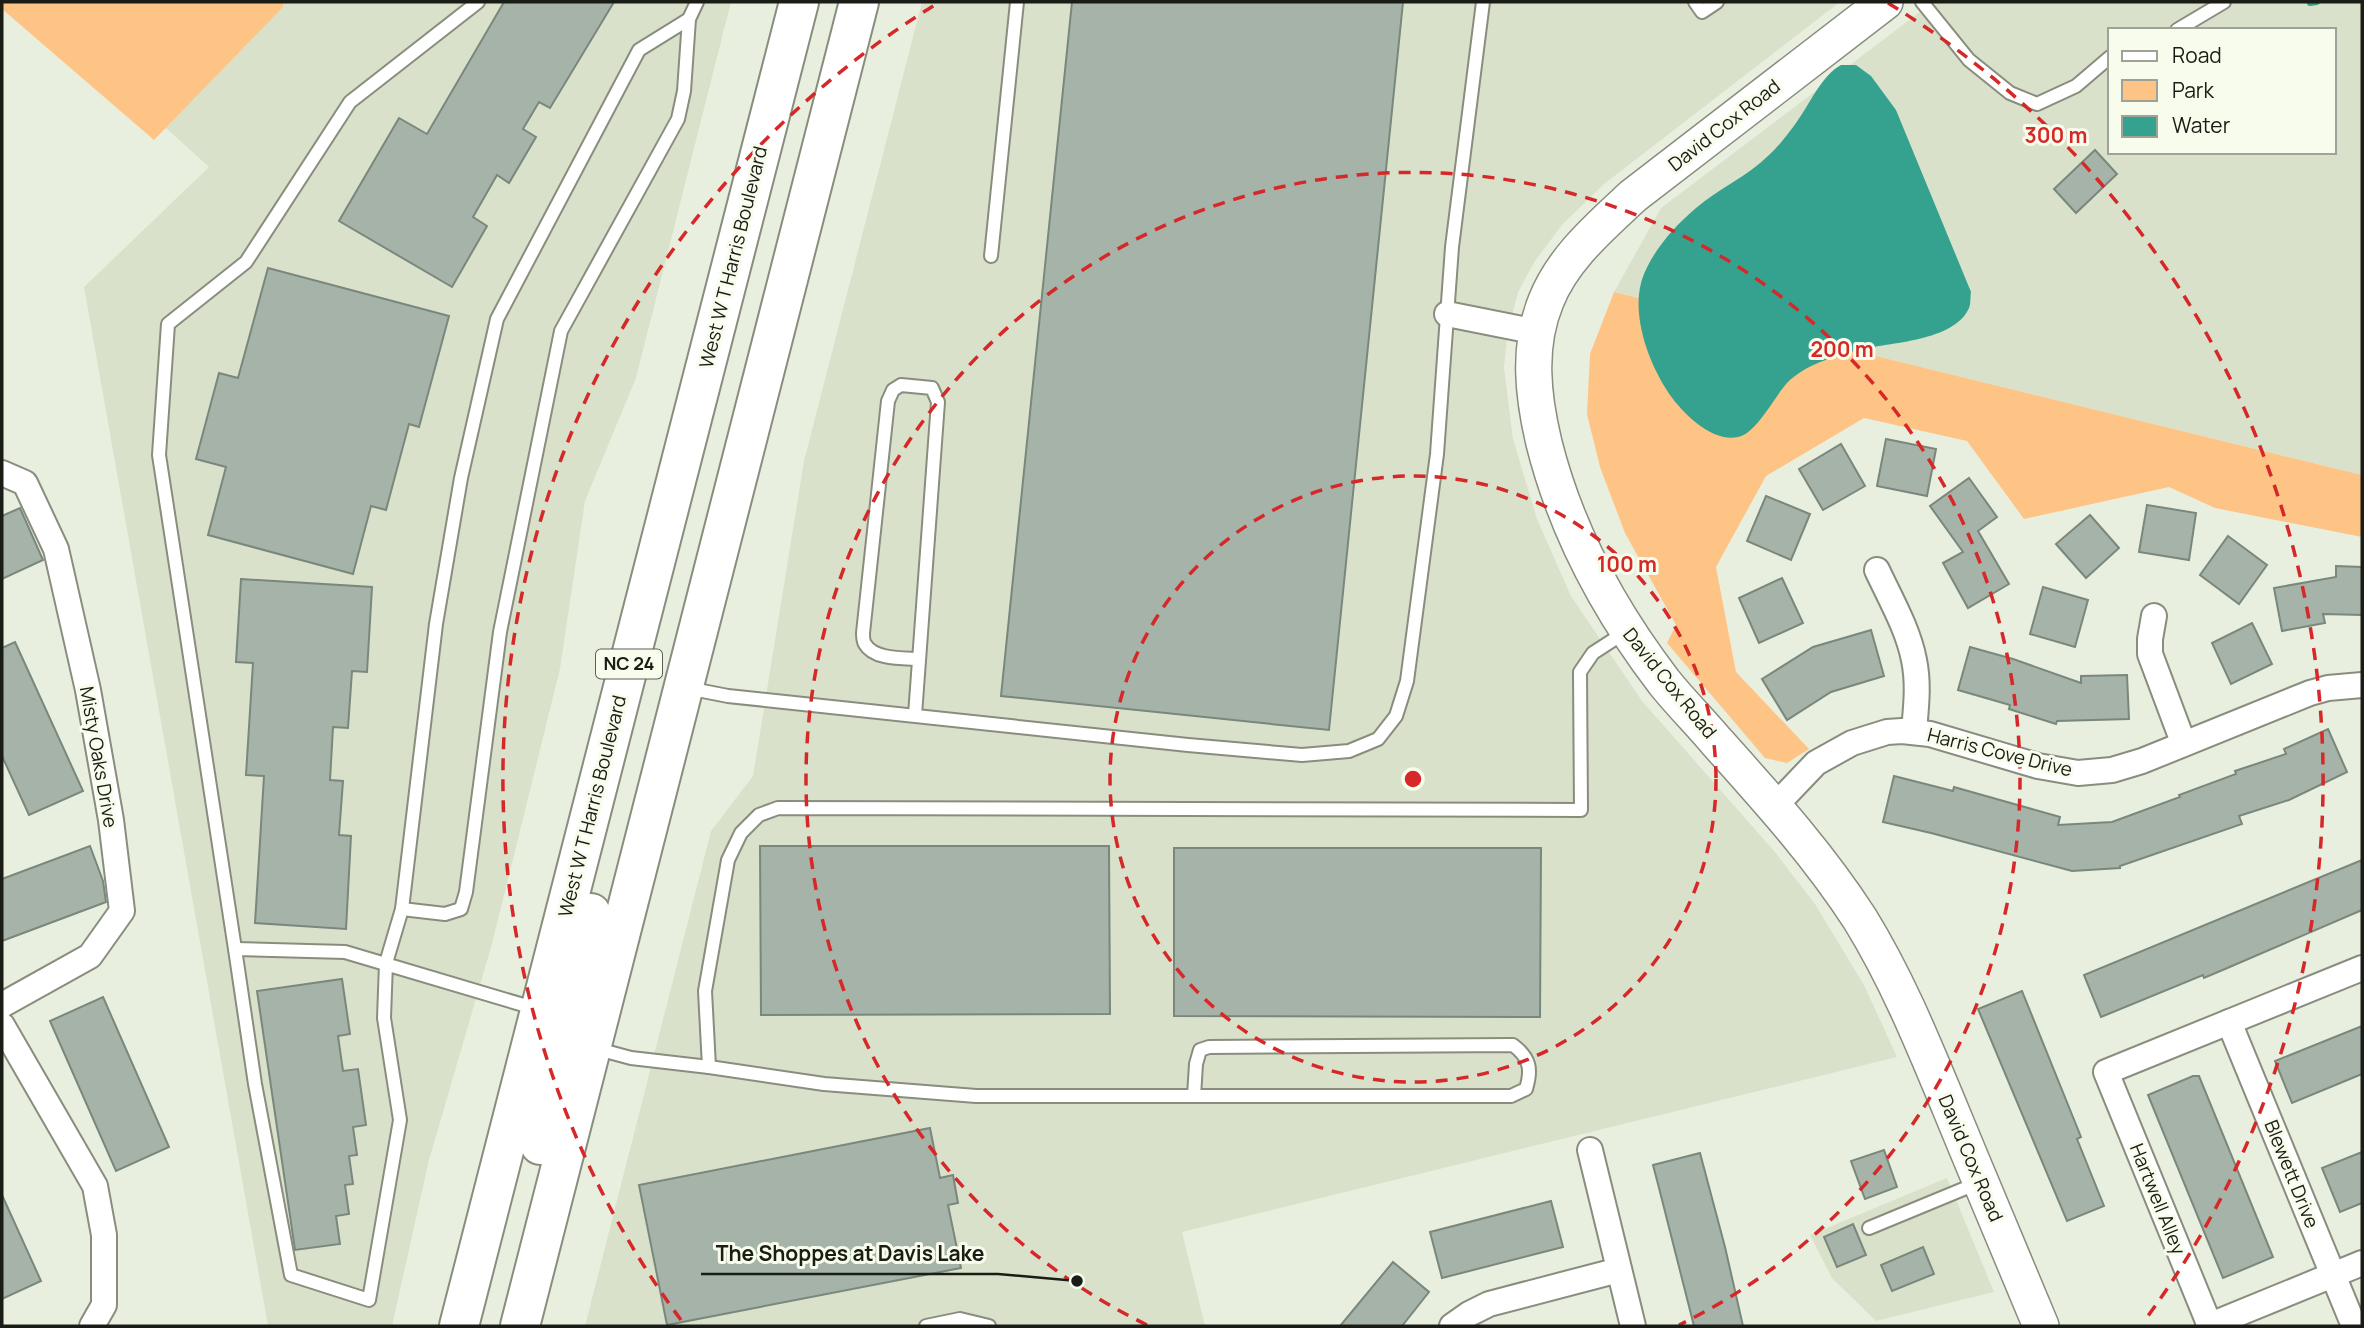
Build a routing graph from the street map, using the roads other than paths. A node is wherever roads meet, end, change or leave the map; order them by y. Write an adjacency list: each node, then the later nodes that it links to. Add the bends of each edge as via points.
1 (478, 2): 31 (lane, via 350,102 246,262 168,324 159,455)
2 (697, 2): 12 (lane)
3 (799, 2): 20 (main road, West W T Harris Boulevard / NC 24)
4 (859, 2): 25 (main road, NC 24)
5 (1017, 2): 15 (lane)
6 (1483, 2): 16 (lane)
7 (1695, 2): 8 (lane, via 1702,12)
8 (1717, 2)
9 (1885, 2): 17 (main road, David Cox Road, via 1633,196 1601,226 1559,276)
10 (1922, 2): 14 (lane, via 1969,60 2010,93 2037,104 2076,86)
11 (2224, 2): 13 (lane)
12 (689, 19): 30 (lane, via 639,50 496,318 461,478 436,624); 30 (lane, via 678,119 561,331 500,632 461,909 445,914)
13 (2180, 28)
14 (2108, 59)
15 (991, 256)
16 (1447, 314): 17 (street); 26 (lane, via 1437,454 1407,681 1396,716 1378,739 1349,751 1302,755)
17 (1536, 332): 22 (main road, David Cox Road, via 1534,384 1550,466 1582,550)
18 (2, 472): 34 (street, Misty Oaks Drive, via 25,483 56,549 88,690 122,911 90,956)
19 (1877, 570): 27 (street, via 1914,659)
20 (644, 605): 35 (main road, West W T Harris Boulevard / NC 24); 38 (main road, via 634,722 574,992 577,1032)
21 (2154, 616): 28 (street, via 2150,654)
22 (1627, 631): 29 (main road, David Cox Road, via 1665,683); 39 (lane, via 1593,653 1580,672 1581,810 779,808 760,815 741,833 728,860 705,991)
23 (919, 659): 23 (lane, via 938,402 932,388 901,385 888,401 863,633 865,645 873,652); 26 (lane)
24 (2362, 685): 28 (street, Harris Cove Drive, via 2310,693)
25 (683, 687): 26 (lane, via 728,696); 38 (main road, NC 24)
26 (915, 715)
27 (1914, 731): 28 (street, Harris Cove Drive, via 2078,773 2112,770); 29 (street, Harris Cove Drive, via 1887,732 1852,743 1816,764)
28 (2183, 743)
29 (1774, 807): 42 (main road, David Cox Road, via 1827,871 1891,972)
30 (402, 909): 32 (lane)
31 (235, 949): 32 (lane, via 345,952); 32 (lane, via 291,1275 369,1300 400,1120 384,1018)
32 (386, 963): 35 (lane)
33 (2362, 968): 36 (street)
34 (2, 1005)
35 (540, 1011): 49 (main road, West W T Harris Boulevard / NC 24); 50 (main road, via 550,1036 552,1088)
36 (2229, 1022): 46 (street, Blewett Drive); 57 (street, Hartwell Alley, via 2106,1072)
37 (2, 1026): 48 (street, via 95,1186 104,1235 104,1305)
38 (591, 1047): 39 (lane, via 631,1058); 51 (main road, NC 24)
39 (709, 1067): 40 (lane, via 824,1084 976,1096)
40 (1194, 1096): 40 (lane, via 1511,1096 1526,1089 1530,1063 1513,1045 1209,1047 1200,1050)
41 (1590, 1150): 45 (street)
42 (1981, 1182): 43 (lane); 56 (main road, David Cox Road)
43 (1869, 1228)
44 (2362, 1263): 46 (street)
45 (1619, 1270): 54 (street, via 1489,1304); 55 (street)
46 (2333, 1275): 57 (street); 58 (street, Blewett Drive)
47 (961, 1322): 52 (lane); 53 (lane)
48 (92, 1326)
49 (459, 1326)
50 (509, 1326)
51 (520, 1326)
52 (926, 1326)
53 (989, 1326)
54 (1452, 1326)
55 (1633, 1326)
56 (2041, 1326)
57 (2209, 1326)
58 (2354, 1326)

